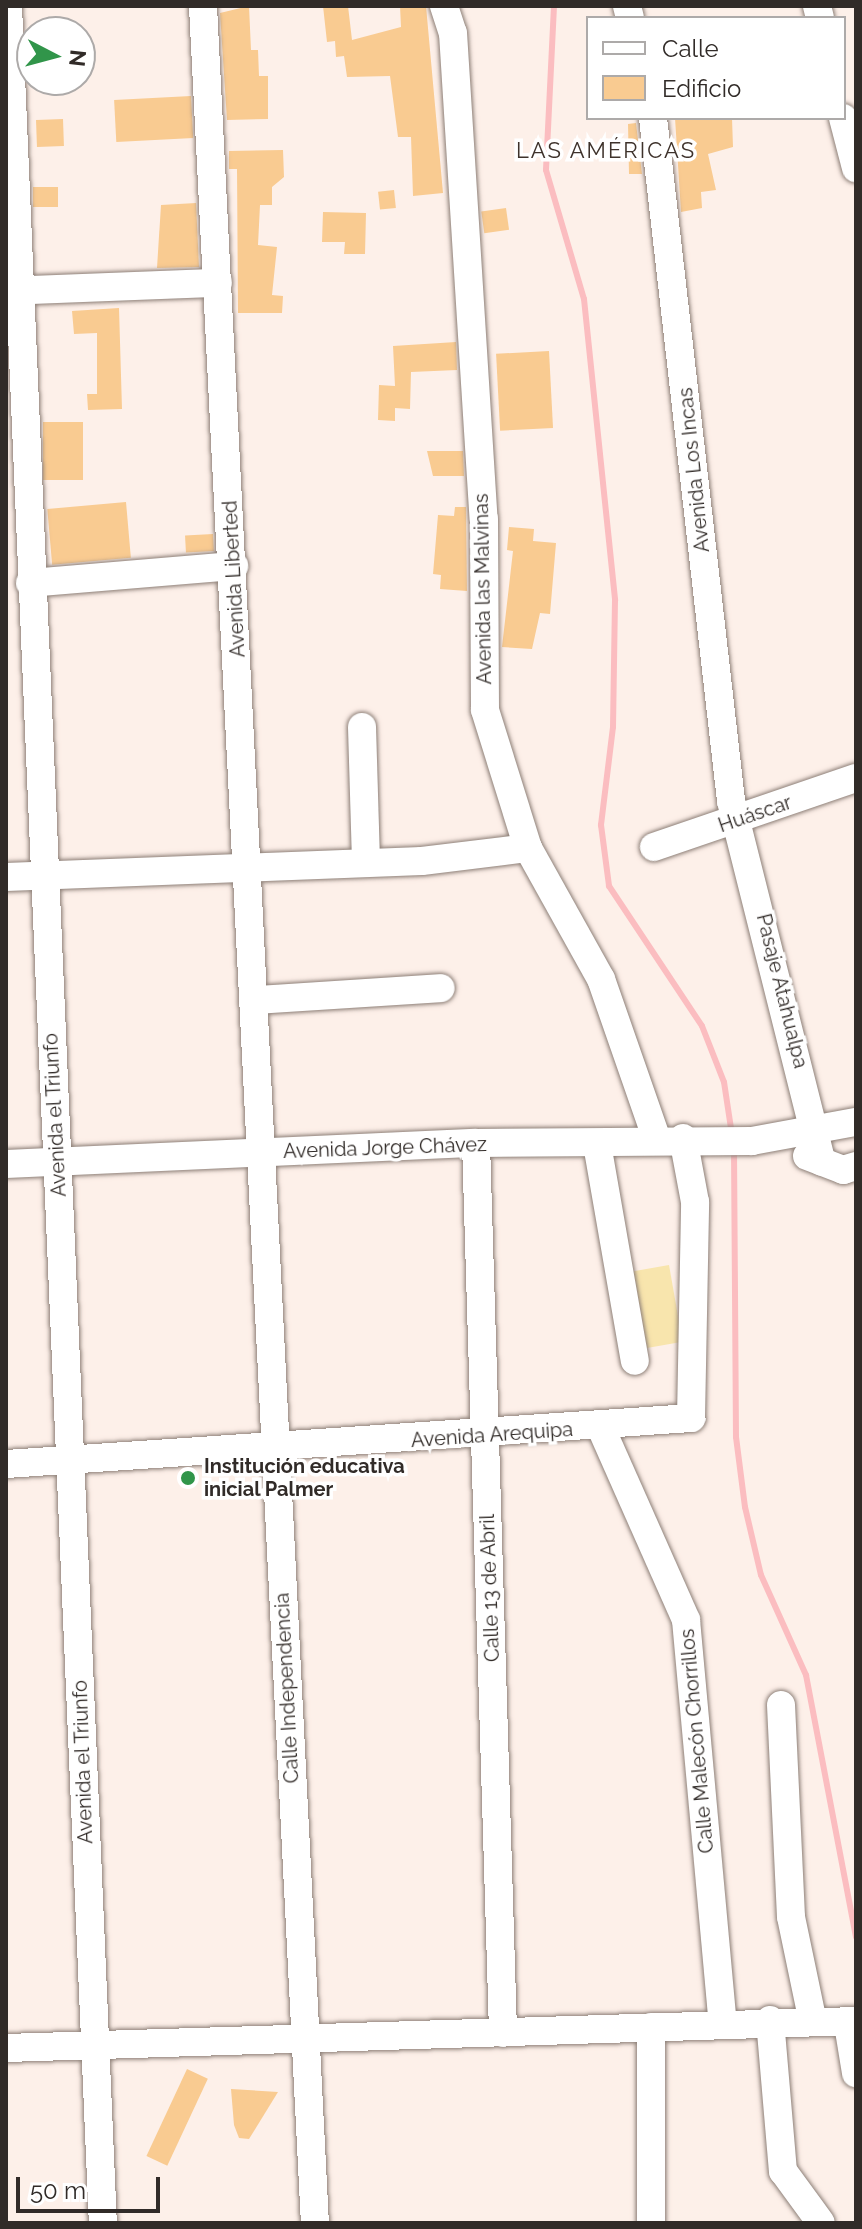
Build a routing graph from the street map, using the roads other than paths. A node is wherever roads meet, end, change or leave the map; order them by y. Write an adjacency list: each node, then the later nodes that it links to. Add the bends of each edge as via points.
1 (8, 6): 4 (street, Avenida el Triunfo)
2 (203, 6): 8 (street, Avenida Liberted)
3 (444, 6): 16 (street, Avenida las Malvinas, via 453,33 484,519 485,710)
4 (9, 111): 9 (street, Avenida el Triunfo)
5 (653, 120): 14 (street, Avenida Los Incas)
6 (848, 120): 7 (street)
7 (856, 168)
8 (218, 283): 9 (street); 10 (street, Avenida Liberted)
9 (12, 291): 11 (street, Avenida el Triunfo)
10 (234, 566): 11 (street); 18 (street, Avenida Liberted)
11 (30, 583): 19 (street, Avenida el Triunfo)
12 (362, 727): 17 (street)
13 (855, 784): 14 (street, Huáscar)
14 (738, 822): 15 (street, Huáscar); 24 (street, Pasaje Atahualpa)
15 (654, 847)
16 (528, 848): 17 (street); 25 (street, Avenida las Malvinas, via 601,979)
17 (366, 862): 18 (street)
18 (249, 866): 19 (street); 22 (street, Avenida Liberted)
19 (43, 875): 20 (street); 30 (street, Avenida el Triunfo)
20 (6, 877)
21 (441, 988): 22 (street)
22 (257, 1000): 29 (street, Avenida Liberted)
23 (856, 1122): 24 (street)
24 (818, 1131): 26 (street); 31 (street, Pasaje Atahualpa)
25 (679, 1139): 26 (street, Avenida Jorge Chávez); 28 (street, Avenida Jorge Chávez); 35 (street, Avenida las Malvinas, via 695,1202)
26 (758, 1141): 31 (street)
27 (476, 1143): 28 (street, Avenida Jorge Chávez); 29 (street, Avenida Jorge Chávez); 37 (street, Calle 13 de Abril)
28 (597, 1144): 34 (street)
29 (265, 1153): 30 (street, Avenida Jorge Chávez); 38 (street, Calle Independencia)
30 (57, 1162): 32 (street, Avenida Jorge Chávez); 39 (street, Avenida el Triunfo)
31 (822, 1162): 33 (street)
32 (6, 1164)
33 (856, 1166)
34 (635, 1361)
35 (691, 1418): 36 (street, Avenida Arequipa)
36 (601, 1428): 37 (street, Avenida Arequipa); 44 (street, Calle Malecón Chorrillos, via 686,1620)
37 (485, 1436): 38 (street, Avenida Arequipa); 47 (street, Calle 13 de Abril)
38 (274, 1449): 39 (street, Avenida Arequipa); 48 (street, Calle Independencia)
39 (70, 1461): 40 (street, Avenida Arequipa); 49 (street, Avenida el Triunfo)
40 (6, 1464)
41 (781, 1705): 43 (street, via 791,1917)
42 (770, 2020): 43 (street); 44 (street); 55 (street, via 783,2171)
43 (813, 2022): 45 (street)
44 (723, 2023): 46 (street)
45 (852, 2023): 51 (street)
46 (651, 2027): 47 (street); 54 (street)
47 (503, 2033): 48 (street)
48 (305, 2038): 49 (street); 53 (street, Calle Independencia)
49 (96, 2043): 50 (street); 52 (street, Avenida el Triunfo)
50 (6, 2048)
51 (856, 2073)
52 (103, 2223)
53 (315, 2223)
54 (651, 2223)
55 (821, 2223)

